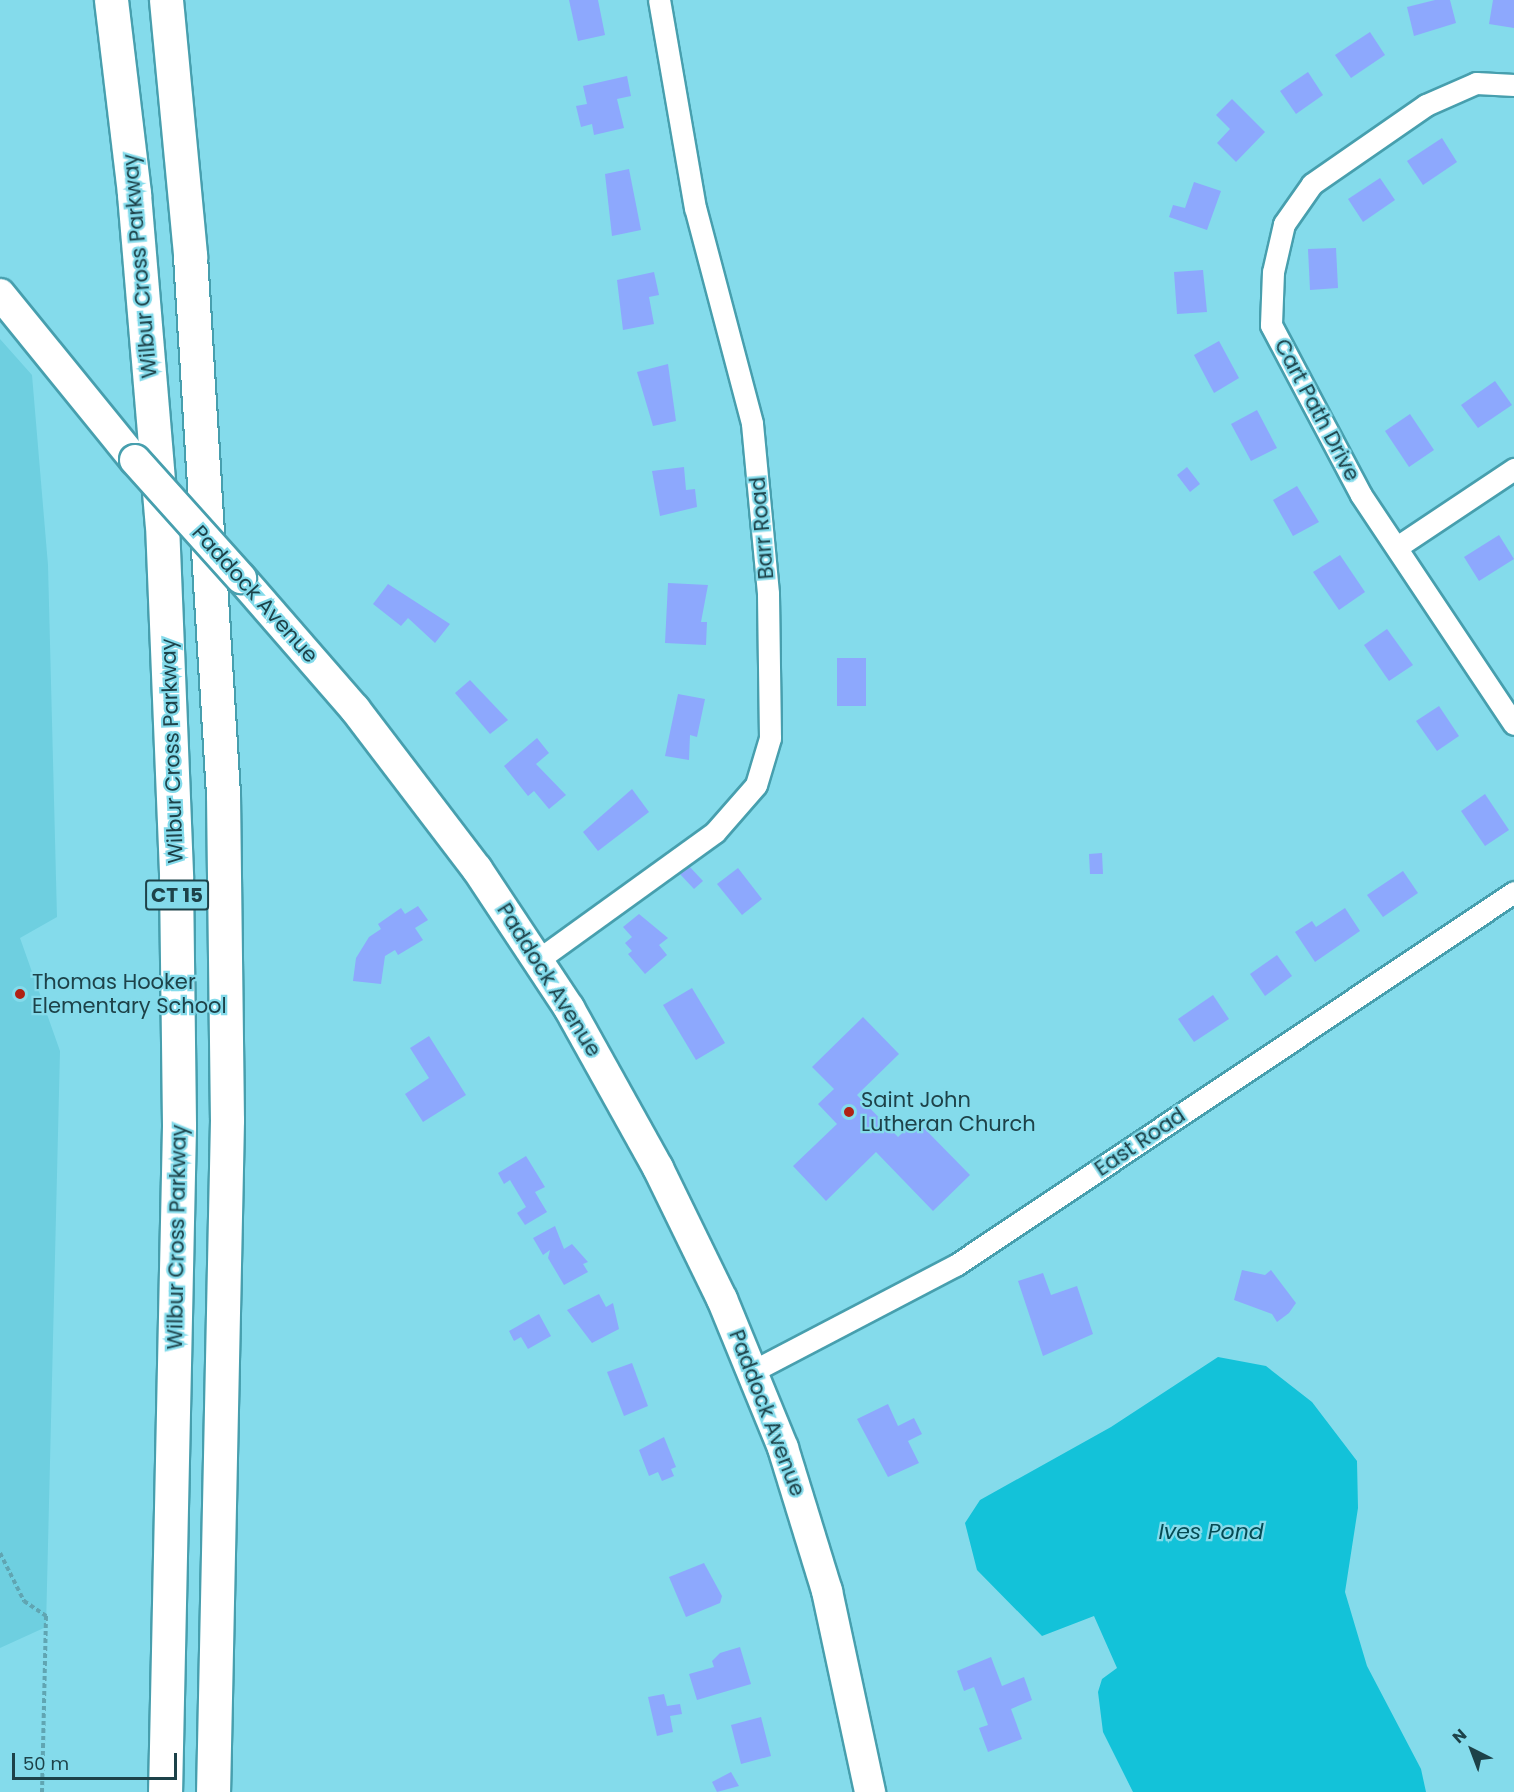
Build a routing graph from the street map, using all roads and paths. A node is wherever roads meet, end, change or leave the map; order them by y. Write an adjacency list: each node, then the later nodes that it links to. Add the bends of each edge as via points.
1 (111, 0): 14 (highway, Wilbur Cross Parkway / CT 15, via 134,194 162,524 176,854 179,1126)
2 (166, 0): 15 (highway, CT 15, via 190,256 224,817 227,1120)
3 (659, 0): 10 (street, Barr Road, via 695,208 752,423 768,593 770,738 756,785 715,832)
4 (1514, 85): 7 (street, Cart Path Drive, via 1476,83 1426,105 1312,184 1284,224 1273,272 1271,325 1362,495)
5 (0, 295): 10 (main road, Paddock Avenue, bridge, via 135,460 241,578 401,768)
6 (1514, 470): 7 (street)
7 (1397, 547): 8 (street, Cart Path Drive)
8 (1514, 724)
9 (1514, 892): 11 (street, East Road, via 956,1264)
10 (539, 959): 11 (main road, Paddock Avenue, via 658,1168)
11 (753, 1371): 16 (main road, Paddock Avenue, via 813,1541)
12 (0, 1553): 13 (path, via 24,1600 46,1616)
13 (42, 1792)
14 (165, 1792)
15 (213, 1792)
16 (870, 1792)

